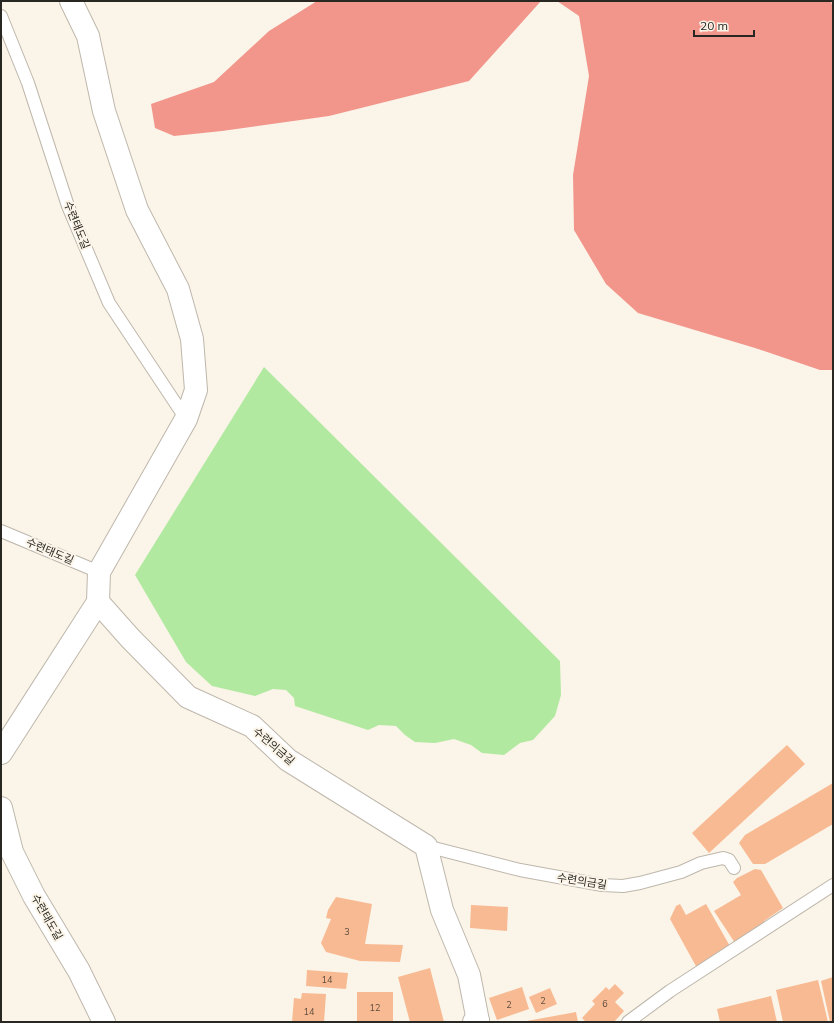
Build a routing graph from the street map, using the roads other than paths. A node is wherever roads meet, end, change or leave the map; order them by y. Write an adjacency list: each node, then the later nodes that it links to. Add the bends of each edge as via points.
1 (71, 1): 3 (street, via 88,36 104,110 137,210 178,289 192,339 196,390)
2 (1, 16): 3 (lane, 수련태도길, via 28,82 68,206 109,303)
3 (186, 419): 5 (street)
4 (1, 531): 5 (lane, 수련태도길)
5 (99, 572): 6 (street)
6 (98, 602): 7 (street); 9 (street, 수련의금길, via 188,697 252,726 288,760)
7 (1, 754)
8 (1, 808): 12 (street, 수련태도길, via 12,852 34,896 79,971)
9 (426, 846): 10 (lane, 수련의금길, via 520,870 602,885 623,886 640,883 723,858 729,860); 13 (street, via 442,910 469,975)
10 (734, 868)
11 (833, 885): 14 (lane)
12 (104, 1022)
13 (477, 1022)
14 (628, 1022)

